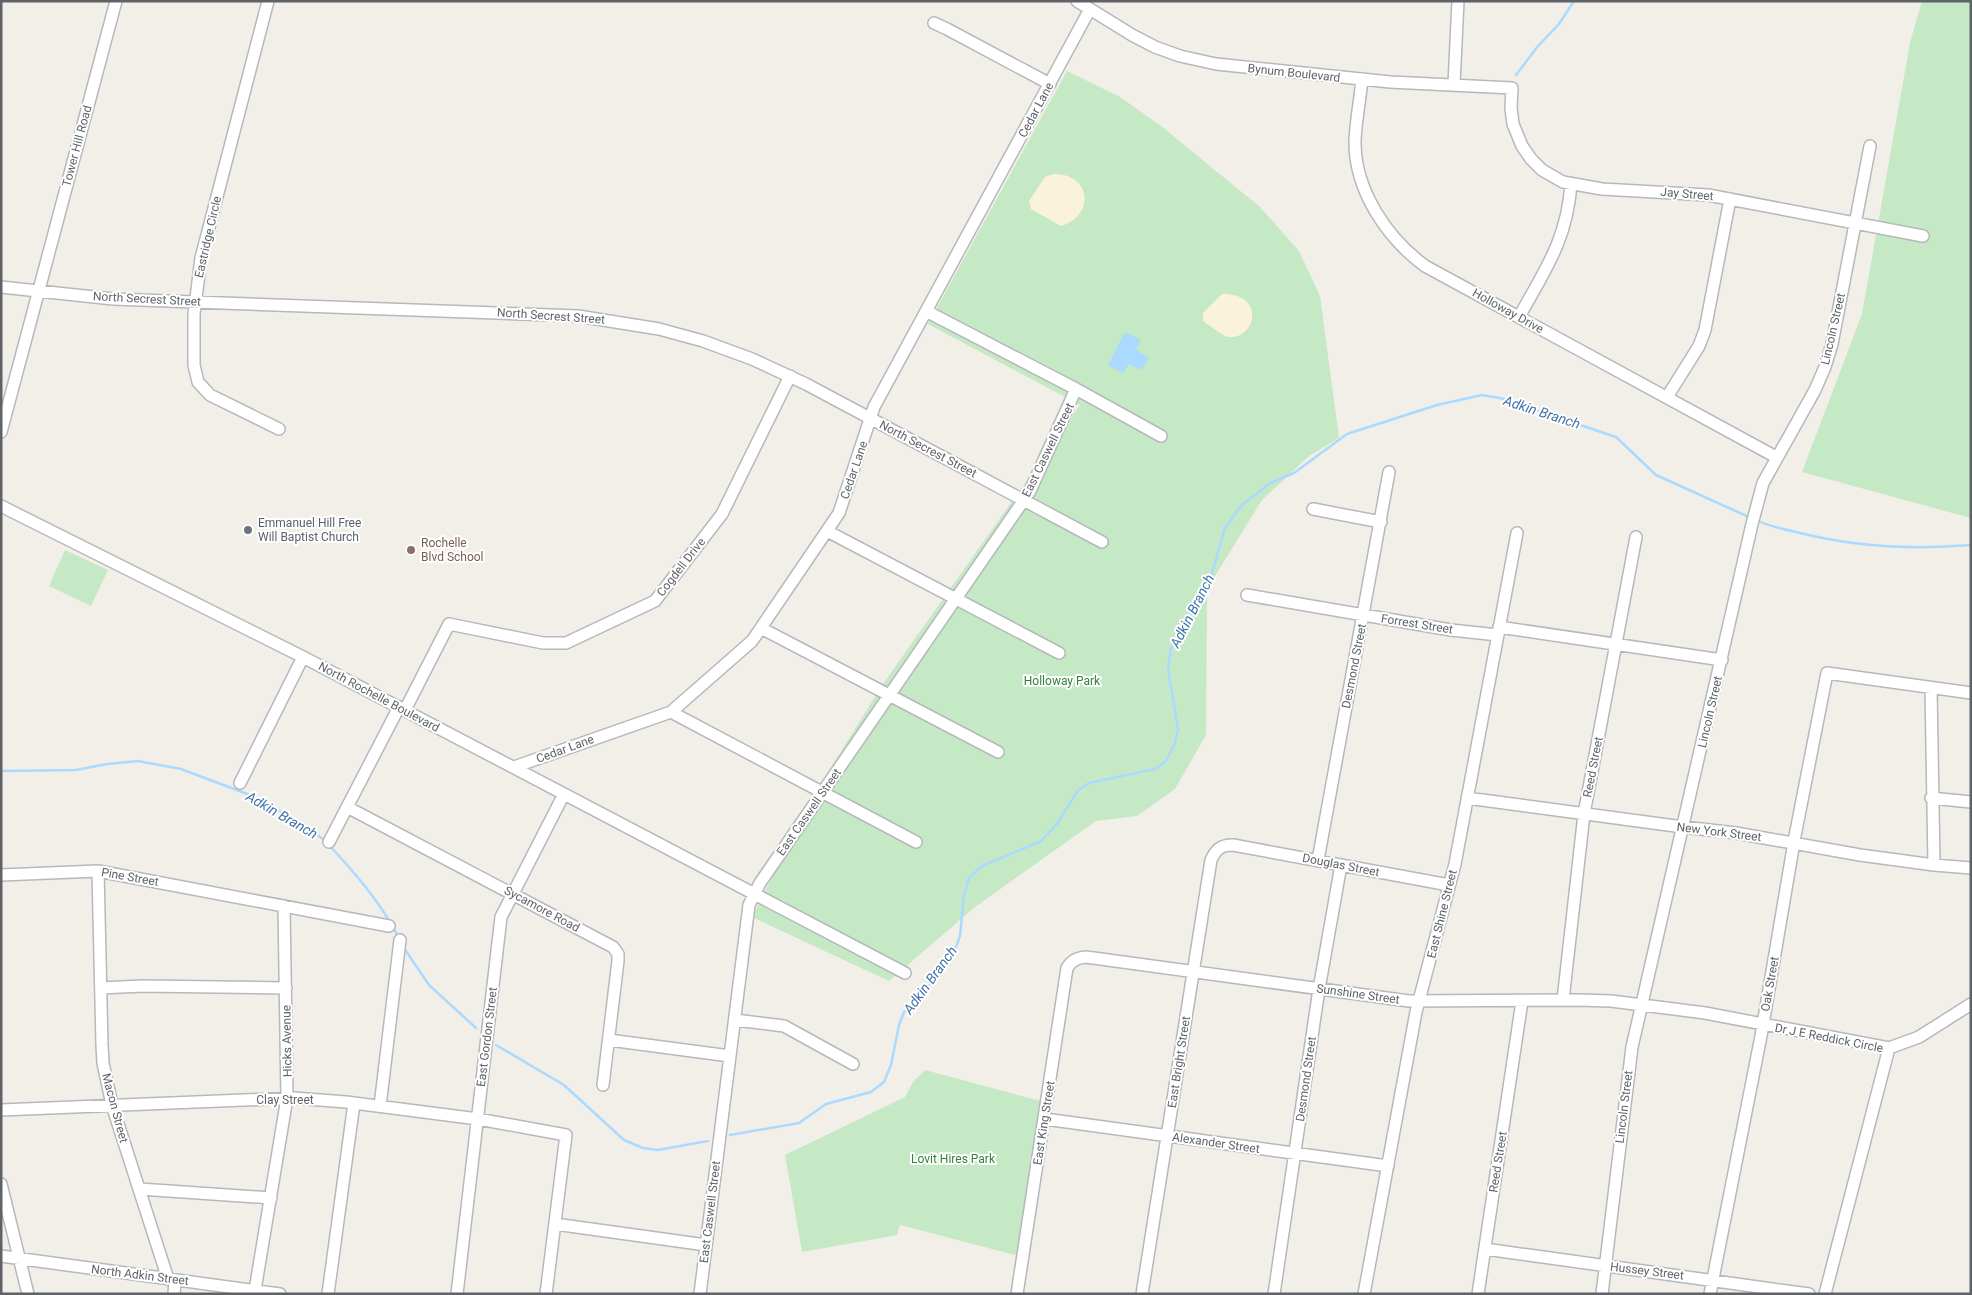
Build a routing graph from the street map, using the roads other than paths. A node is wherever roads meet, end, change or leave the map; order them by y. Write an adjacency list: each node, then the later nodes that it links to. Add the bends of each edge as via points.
1 (116, 1): 17 (street, Tower Hill Road)
2 (268, 1): 18 (street, Eastridge Circle, via 201,258)
3 (1077, 1): 5 (street)
4 (1458, 1): 9 (street)
5 (1090, 9): 7 (street, Bynum Boulevard, via 1132,35 1180,56 1216,64); 8 (street, Cedar Lane)
6 (934, 23): 8 (street)
7 (1362, 79): 9 (street, Bynum Boulevard); 20 (street, Holloway Drive, via 1356,151 1363,182 1381,221 1399,243 1425,266)
8 (1050, 84): 19 (street, Cedar Lane)
9 (1454, 84): 10 (street, Bynum Boulevard)
10 (1512, 88): 12 (street, Jay Street, via 1513,124 1526,153 1548,175)
11 (1870, 146): 14 (street, Lincoln Street)
12 (1571, 184): 13 (street, Jay Street); 20 (street, via 1561,238)
13 (1730, 199): 14 (street, Jay Street); 23 (street, via 1705,330)
14 (1854, 223): 15 (street, Jay Street); 28 (street, Lincoln Street, via 1825,367)
15 (1923, 236)
16 (1, 287): 17 (street, North Secrest Street)
17 (39, 292): 18 (street, North Secrest Street); 26 (street, Tower Hill Road)
18 (196, 301): 21 (street, North Secrest Street, via 587,317 703,340); 25 (street, Eastridge Circle, via 194,365 198,382 210,396)
19 (926, 311): 22 (street); 24 (street, Cedar Lane)
20 (1519, 317): 23 (street, Holloway Drive)
21 (790, 376): 24 (street, North Secrest Street); 50 (street, Cogdell Drive, via 722,514 655,600 566,644 543,643 449,624)
22 (1076, 389): 27 (street); 30 (street, East Caswell Street)
23 (1668, 397): 28 (street, Holloway Drive)
24 (871, 418): 30 (street, North Secrest Street); 34 (street, Cedar Lane, via 839,513)
25 (279, 429)
26 (1, 432)
27 (1161, 436)
28 (1776, 457): 46 (street, Lincoln Street, via 1763,483)
29 (1389, 472): 33 (street, Desmond Street)
30 (1024, 500): 37 (street, North Secrest Street); 39 (street, East Caswell Street)
31 (1, 506): 45 (street, North Rochelle Boulevard)
32 (1313, 509): 33 (street)
33 (1381, 522): 40 (street, Desmond Street)
34 (827, 531): 39 (street); 41 (street, Cedar Lane)
35 (1517, 533): 42 (street, East Shine Street)
36 (1636, 537): 43 (street, Reed Street)
37 (1102, 542)
38 (1248, 595): 40 (street, Forrest Street)
39 (957, 598): 44 (street); 49 (street, East Caswell Street)
40 (1363, 616): 42 (street, Forrest Street, via 1451,630); 67 (street, Desmond Street)
41 (761, 628): 49 (street); 51 (street, Cedar Lane, via 752,641)
42 (1498, 631): 43 (street, Forrest Street); 57 (street, East Shine Street)
43 (1616, 645): 46 (street, Forrest Street); 61 (street, Reed Street)
44 (1060, 653)
45 (303, 657): 50 (street, North Rochelle Boulevard); 54 (street)
46 (1722, 660): 62 (street, Lincoln Street)
47 (1931, 688): 48 (street); 58 (street); 65 (street, Oak Street, via 1827,673)
48 (1971, 694)
49 (889, 695): 52 (street); 55 (street, East Caswell Street)
50 (402, 709): 53 (street, North Rochelle Boulevard); 60 (street)
51 (671, 712): 53 (street, Cedar Lane); 55 (street)
52 (998, 752)
53 (514, 768): 56 (street, North Rochelle Boulevard)
54 (240, 783)
55 (822, 793): 64 (street); 75 (street, East Caswell Street)
56 (564, 794): 74 (street, East Gordon Street); 75 (street, North Rochelle Boulevard)
57 (1467, 798): 61 (street, New York Street); 73 (street, East Shine Street)
58 (1931, 798): 59 (street); 69 (street)
59 (1971, 802)
60 (347, 807): 63 (street); 74 (street, Sycamore Road)
61 (1584, 814): 62 (street, New York Street); 86 (street, Reed Street)
62 (1683, 827): 65 (street, New York Street); 88 (street, Lincoln Street)
63 (329, 842)
64 (916, 842)
65 (1795, 842): 69 (street, New York Street); 91 (street, Oak Street)
66 (1233, 845): 67 (street, Douglas Street); 80 (street, East Bright Street, via 1216,850 1211,860)
67 (1318, 860): 68 (street, Douglas Street)
68 (1342, 865): 73 (street, Douglas Street); 84 (street, Desmond Street)
69 (1934, 865): 70 (street, New York Street)
70 (1971, 868)
71 (98, 871): 72 (street, Pine Street); 76 (street, Pine Street); 82 (street, Macon Street)
72 (1, 875)
73 (1449, 885): 87 (street, East Shine Street)
74 (513, 893): 92 (street, Sycamore Road, via 613,947 618,954); 102 (street, East Gordon Street, via 501,918)
75 (755, 894): 81 (street, North Rochelle Boulevard); 90 (street, East Caswell Street, via 749,905)
76 (284, 906): 77 (street); 83 (street, Hicks Avenue)
77 (389, 926)
78 (400, 940): 100 (street)
79 (1078, 958): 80 (street, Sunshine Street); 103 (street, East King Street, via 1067,968)
80 (1194, 971): 84 (street, Sunshine Street); 104 (street, East Bright Street)
81 (905, 973)
82 (101, 988): 83 (street); 99 (street, Macon Street, via 103,1063)
83 (286, 988): 97 (street, Hicks Avenue)
84 (1319, 989): 87 (street, Sunshine Street); 105 (street, Desmond Street)
85 (1522, 1000): 86 (street, Sunshine Street); 87 (street, Sunshine Street); 112 (street, Reed Street)
86 (1563, 1000): 88 (street, Sunshine Street)
87 (1420, 1001): 106 (street, East Shine Street)
88 (1641, 1004): 91 (street, Dr J E Reddick Circle); 115 (street, Lincoln Street, via 1625,1095)
89 (1971, 1004): 93 (street, via 1919,1037)
90 (735, 1020): 94 (street, East Caswell Street); 95 (street, via 784,1026)
91 (1763, 1025): 93 (street, Dr J E Reddick Circle); 117 (street, Oak Street)
92 (609, 1040): 94 (street); 96 (street, Sycamore Road)
93 (1889, 1048): 134 (street, Dr J E Reddick Circle)
94 (730, 1056): 111 (street, East Caswell Street)
95 (853, 1064)
96 (602, 1085)
97 (287, 1098): 98 (street, Clay Street); 99 (street, Clay Street); 109 (street, Hicks Avenue)
98 (354, 1103): 100 (street, Clay Street); 122 (street)
99 (112, 1105): 101 (street, Clay Street); 108 (street, Macon Street)
100 (380, 1106): 102 (street, Clay Street)
101 (1, 1110)
102 (478, 1119): 110 (street, Clay Street, via 566,1135); 123 (street, East Gordon Street)
103 (1045, 1119): 104 (street, Alexander Street); 126 (street, East King Street)
104 (1168, 1136): 105 (street, Alexander Street); 127 (street, East Bright Street)
105 (1295, 1154): 106 (street, Alexander Street); 128 (street, Desmond Street)
106 (1388, 1166): 129 (street, East Shine Street)
107 (1, 1184): 114 (street)
108 (140, 1189): 109 (street); 116 (street, Macon Street)
109 (271, 1198): 118 (street, Hicks Avenue)
110 (555, 1224): 111 (street); 124 (street)
111 (706, 1245): 125 (street, East Caswell Street)
112 (1485, 1249): 115 (street, Hussey Street); 130 (street, Reed Street)
113 (1, 1256): 114 (street, North Adkin Street)
114 (19, 1259): 116 (street, North Adkin Street); 119 (street)
115 (1606, 1266): 117 (street, Hussey Street); 131 (street, Lincoln Street)
116 (172, 1279): 118 (street, North Adkin Street); 120 (street, Macon Street)
117 (1712, 1280): 132 (street, Oak Street); 133 (street, Hussey Street)
118 (255, 1290): 121 (street, North Adkin Street)
119 (28, 1294)
120 (174, 1294)
121 (280, 1294)
122 (328, 1294)
123 (457, 1294)
124 (546, 1294)
125 (700, 1294)
126 (1017, 1294)
127 (1142, 1294)
128 (1274, 1294)
129 (1364, 1294)
130 (1478, 1294)
131 (1602, 1294)
132 (1710, 1294)
133 (1809, 1294)
134 (1825, 1294)

